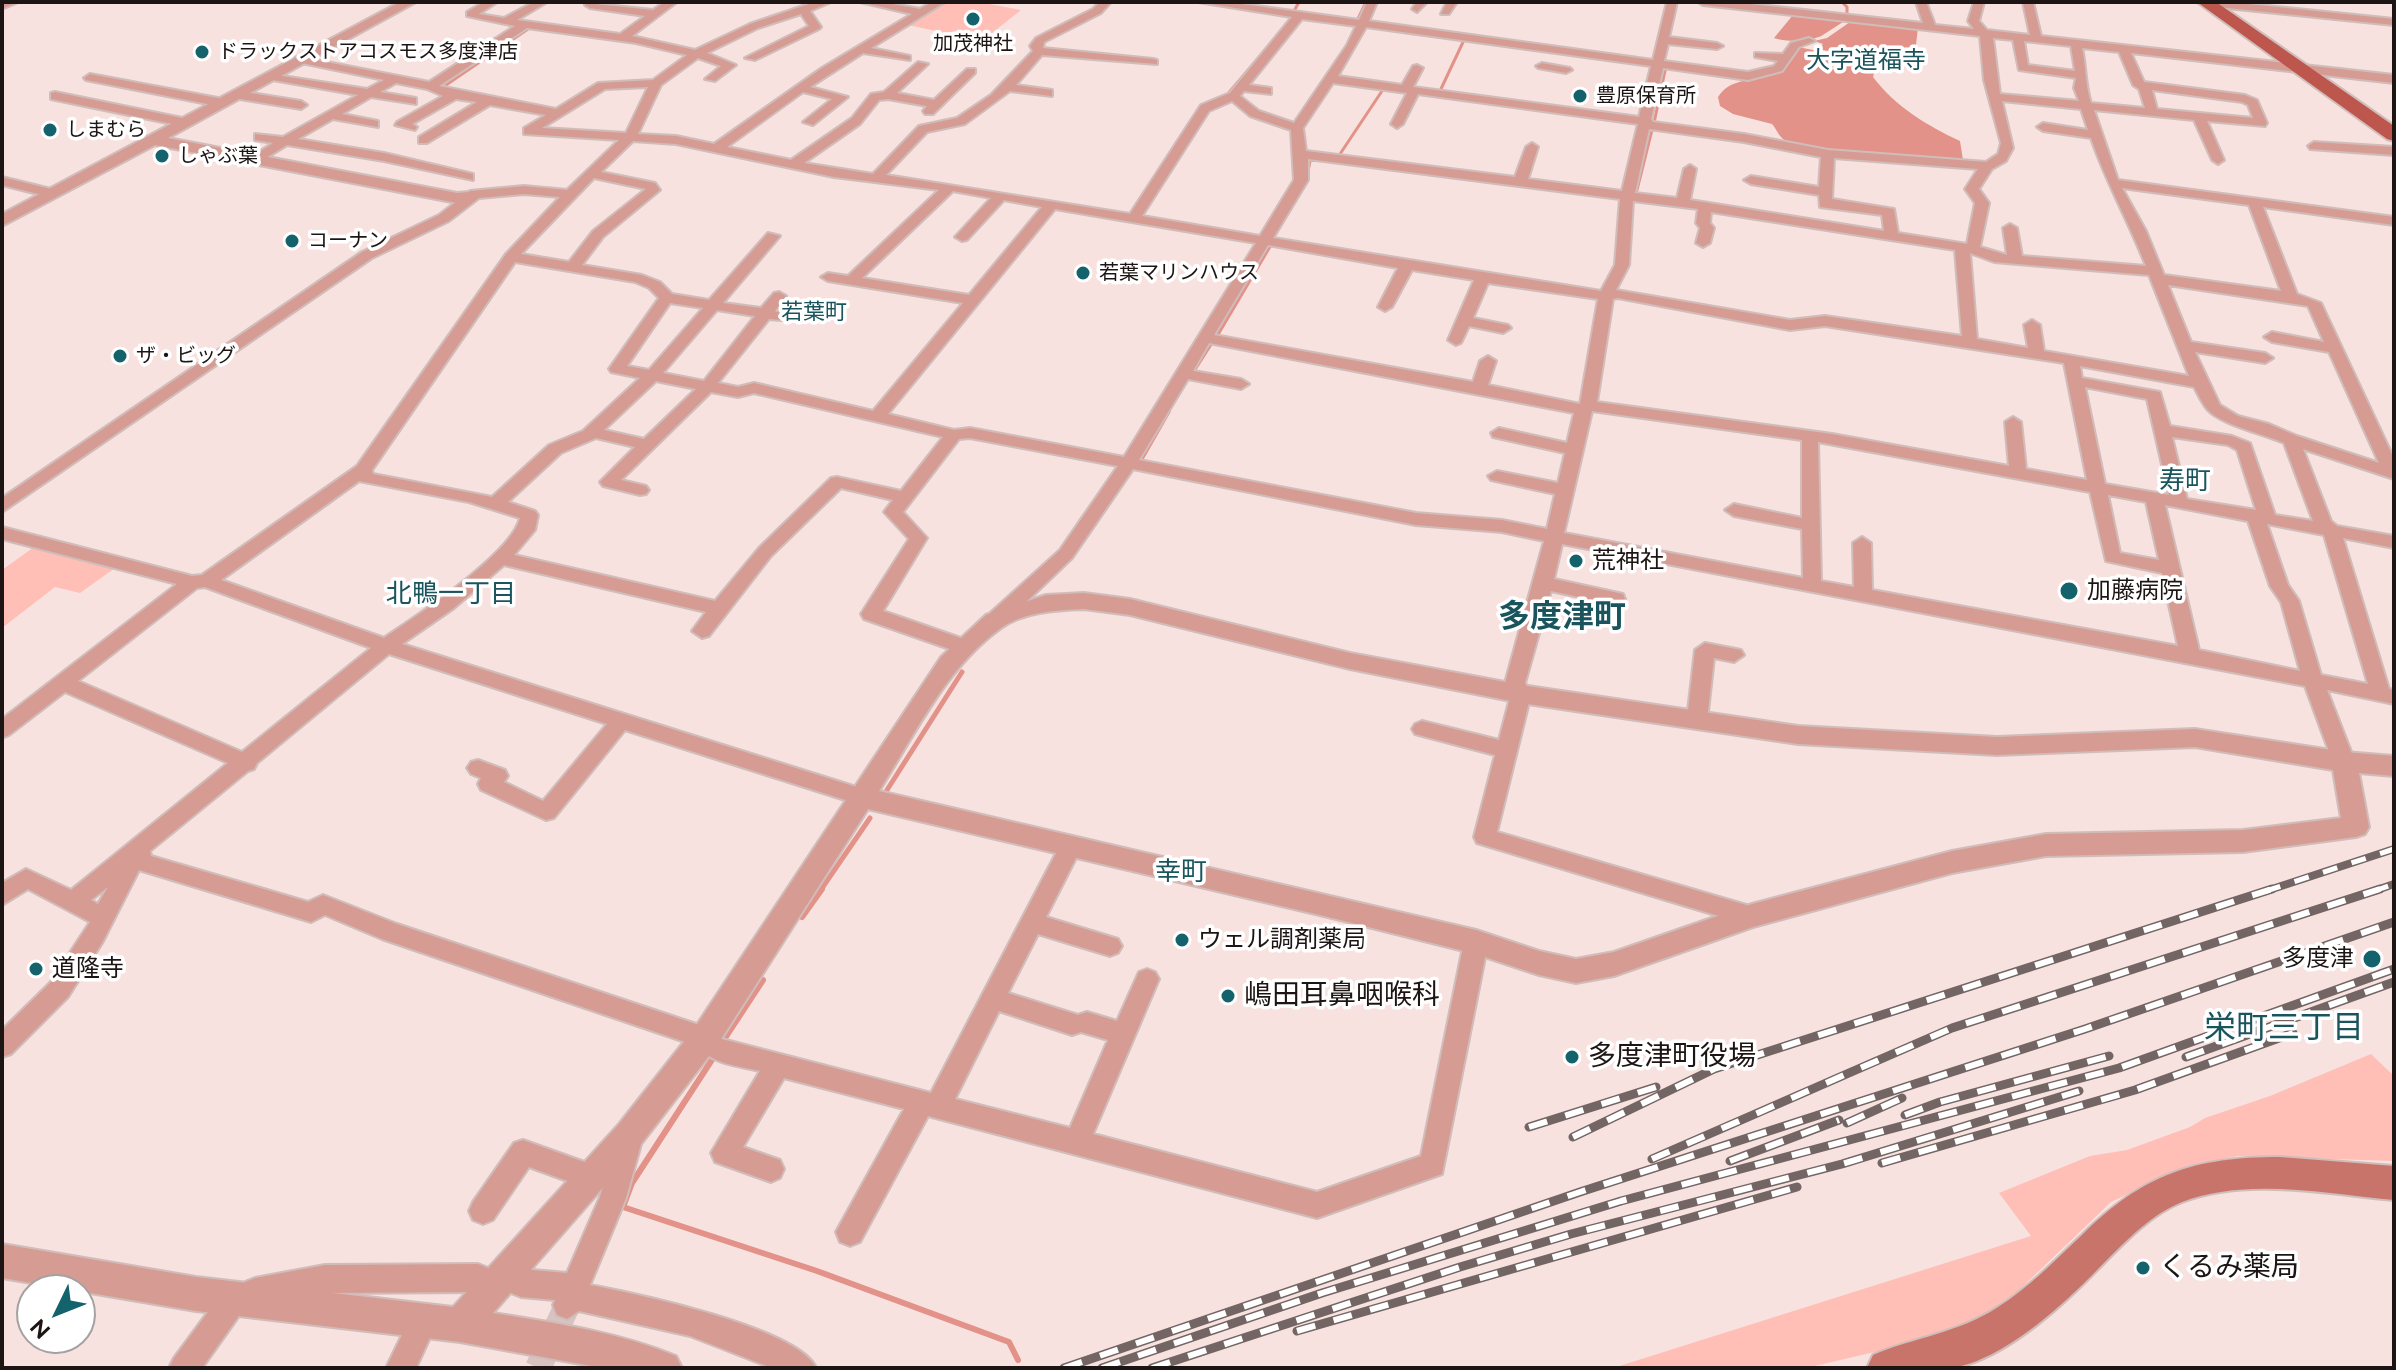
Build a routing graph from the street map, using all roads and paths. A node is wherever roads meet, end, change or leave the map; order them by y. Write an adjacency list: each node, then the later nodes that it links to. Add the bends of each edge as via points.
1 (12, 2): 19 (street)
2 (410, 2): 49 (street)
3 (492, 2): 26 (street, via 471,14)
4 (542, 2): 27 (street)
5 (672, 2): 24 (street)
6 (826, 2): 22 (street)
7 (865, 2): 23 (street)
8 (940, 2): 23 (street)
9 (1106, 2): 42 (street, via 1040,40)
10 (1203, 2): 25 (street)
11 (1303, 2): 25 (street)
12 (1372, 2): 29 (street)
13 (1672, 2): 39 (street)
14 (1703, 2): 31 (street)
15 (1921, 2): 31 (street)
16 (1979, 2): 33 (street, via 1973,21)
17 (2028, 2): 36 (street)
18 (2206, 3): 21 (street); 54 (main road)
19 (2, 5)
20 (590, 5): 24 (street)
21 (2285, 6): 28 (street)
22 (804, 10): 44 (street, via 754,26); 46 (street, via 815,27)
23 (923, 13): 40 (street)
24 (655, 14): 34 (street)
25 (1297, 15): 29 (street); 72 (street)
26 (485, 18): 27 (street); 32 (street)
27 (508, 21): 30 (street)
28 (2394, 22)
29 (1364, 24): 43 (street, via 1434,39); 61 (street)
30 (523, 26): 34 (street); 65 (street)
31 (1930, 26): 33 (street)
32 (463, 31)
33 (1981, 32): 35 (street); 80 (street, via 1988,39)
34 (623, 37): 44 (street)
35 (2018, 37): 36 (street); 56 (street, via 2023,68)
36 (2036, 39): 38 (street)
37 (1809, 41): 48 (street, via 1795,45)
38 (2076, 44): 41 (street); 56 (street)
39 (1664, 46): 39 (street, via 1717,46); 43 (street, via 1614,63); 48 (street, via 1748,76 1773,71); 95 (street)
40 (860, 49): 47 (street); 66 (street)
41 (2124, 49): 54 (street); 68 (street)
42 (1039, 51): 50 (street); 71 (street)
43 (1572, 54): 52 (street, via 1565,72)
44 (694, 55): 60 (street, via 730,65); 63 (street)
45 (1759, 55): 48 (street)
46 (751, 58)
47 (906, 58)
48 (1786, 58)
49 (301, 60): 57 (street); 59 (street)
50 (1153, 62)
51 (922, 64): 78 (street)
52 (1542, 66)
53 (1417, 68): 73 (street)
54 (2301, 70): 62 (street); 102 (main road)
55 (971, 71): 64 (street)
56 (2082, 75): 86 (street, via 2080,88)
57 (273, 76): 74 (street); 76 (street)
58 (90, 78): 83 (street)
59 (394, 79): 65 (street); 74 (street)
60 (711, 79)
61 (1330, 79): 73 (street); 100 (street)
62 (2394, 79)
63 (656, 83): 88 (street, via 602,86); 103 (street)
64 (956, 85): 67 (street); 84 (street)
65 (431, 86): 77 (street)
66 (800, 88): 93 (street, via 842,97); 111 (street)
67 (971, 88)
68 (2145, 88): 87 (street); 97 (street, via 2245,99 2253,103 2261,123)
69 (1268, 89): 72 (street)
70 (986, 90): 71 (street)
71 (1004, 90): 75 (street); 124 (street, via 961,121 923,129)
72 (1237, 91): 100 (street, via 1242,107); 142 (street, via 1205,108)
73 (1412, 91): 95 (street); 96 (street)
74 (371, 92): 81 (street); 89 (street)
75 (1048, 93)
76 (238, 95): 83 (street); 85 (street)
77 (454, 95): 82 (street); 98 (street, via 401,125)
78 (888, 95): 84 (street); 119 (street, via 875,97 856,121)
79 (55, 96): 94 (street)
80 (1995, 97): 86 (street); 120 (street, via 2007,153)
81 (412, 101)
82 (488, 101): 88 (street); 106 (street)
83 (223, 103): 94 (street)
84 (937, 104): 90 (street)
85 (301, 105)
86 (2089, 108): 87 (street); 101 (street)
87 (2152, 112): 91 (street)
88 (558, 113): 103 (street, via 528,131)
89 (331, 115): 92 (street); 108 (street)
90 (923, 117)
91 (2199, 117): 97 (street); 117 (street)
92 (367, 120)
93 (809, 122)
94 (187, 123): 105 (street)
95 (1646, 123): 115 (street, via 1717,129); 134 (street)
96 (1397, 124)
97 (2254, 124): 107 (street)
98 (411, 127)
99 (2043, 127): 101 (street)
100 (1297, 128): 114 (street)
101 (2097, 135): 127 (street)
102 (2394, 135)
103 (631, 136): 111 (street); 122 (street)
104 (259, 137): 108 (street)
105 (154, 140): 116 (street); 130 (street)
106 (423, 140)
107 (2263, 140)
108 (285, 141): 116 (street); 123 (street)
109 (1371, 144): 118 (street)
110 (2314, 146): 113 (street)
111 (718, 147): 119 (street)
112 (1532, 147): 126 (street)
113 (2394, 151)
114 (1302, 154): 118 (street); 150 (street, via 1301,180)
115 (1828, 154): 120 (street); 135 (street)
116 (256, 158): 131 (street, via 457,198)
117 (2218, 160)
118 (1357, 162): 126 (street)
119 (793, 165): 124 (street)
120 (1987, 166): 152 (street, via 1972,189 1982,203)
121 (1690, 169): 136 (street)
122 (591, 174): 132 (street); 156 (street, via 653,190 598,234)
123 (468, 177)
124 (877, 177): 128 (street)
125 (2, 181): 130 (street)
126 (1520, 183): 134 (street)
127 (2113, 183): 137 (street); 157 (street)
128 (950, 187): 133 (street); 141 (street)
129 (1750, 192): 135 (street); 140 (street); 145 (street)
130 (54, 194): 143 (street)
131 (475, 194): 132 (street); 212 (street, via 444,218 367,255)
132 (570, 194): 153 (street)
133 (1000, 196): 138 (street); 149 (street)
134 (1627, 197): 136 (street); 162 (street, via 1622,265)
135 (1825, 197): 145 (street); 147 (street, via 1889,212)
136 (1683, 203): 140 (street)
137 (2255, 204): 144 (street); 163 (street)
138 (1050, 206): 142 (street); 165 (street)
139 (904, 207): 141 (street)
140 (1705, 207): 151 (street)
141 (925, 211): 160 (street)
142 (1133, 219): 150 (street)
143 (2, 221)
144 (2394, 221)
145 (1822, 224): 147 (street)
146 (2010, 228): 154 (street)
147 (1891, 235): 152 (street)
148 (773, 236): 166 (street)
149 (962, 237)
150 (1265, 241): 155 (street); 173 (street)
151 (1703, 243)
152 (1968, 248): 154 (street); 175 (street)
153 (511, 257): 156 (street); 201 (street)
154 (2015, 259): 157 (street)
155 (1407, 265): 159 (street); 167 (street)
156 (573, 267): 164 (street, via 652,283)
157 (2157, 275): 163 (street); 176 (street)
158 (828, 277): 160 (street)
159 (1483, 277): 162 (street); 169 (street)
160 (852, 280): 165 (street)
161 (779, 296): 168 (street)
162 (1606, 296): 175 (street, via 1632,296 1790,325 1825,321); 189 (street)
163 (2291, 297): 177 (street, via 2314,303)
164 (666, 298): 166 (street); 183 (street, via 617,369)
165 (975, 300): 190 (street)
166 (712, 305): 168 (street); 183 (street)
167 (1385, 307)
168 (773, 314): 187 (street)
169 (1465, 321): 171 (street); 174 (street)
170 (2032, 325): 178 (street)
171 (1503, 328)
172 (2272, 337): 177 (street)
173 (1206, 338): 182 (street); 188 (street)
174 (1456, 340)
175 (1970, 342): 178 (street)
176 (2185, 346): 179 (street); 185 (street)
177 (2334, 348): 203 (street)
178 (2037, 355): 181 (street)
179 (2265, 358)
180 (1488, 361): 188 (street)
181 (2071, 361): 184 (street); 185 (street)
182 (1188, 374): 186 (street); 200 (street)
183 (652, 376): 187 (street); 193 (street)
184 (2075, 381): 192 (street, via 2154,395); 205 (street)
185 (2200, 383): 197 (street, via 2221,414)
186 (1241, 384)
187 (708, 386): 190 (street, via 738,392 754,388); 198 (street)
188 (1479, 388): 189 (street)
189 (1586, 408): 196 (street); 199 (street)
190 (877, 417): 195 (street)
191 (2013, 422): 202 (street)
192 (2162, 430): 210 (street); 214 (street, via 2244,447)
193 (592, 432): 198 (street); 211 (street, via 555,449)
194 (1499, 433): 199 (street)
195 (954, 435): 200 (street, via 983,435); 208 (street)
196 (1810, 436): 202 (street); 215 (street)
197 (2291, 440): 203 (street); 216 (street, via 2323,524)
198 (648, 445): 206 (street, via 609,482)
199 (1574, 450): 207 (street)
200 (1129, 463): 218 (street, via 1416,519); 227 (street)
201 (363, 470): 211 (street, via 366,478); 223 (street)
202 (2018, 473): 205 (street)
203 (2393, 474)
204 (1497, 476): 207 (street)
205 (2098, 487): 209 (street); 222 (street, via 2112,557)
206 (640, 490)
207 (1564, 490): 218 (street)
208 (904, 497): 229 (street, via 837,482 765,552); 232 (street, via 894,516 918,538 871,614)
209 (2154, 497): 210 (street); 222 (street)
210 (2179, 502): 214 (street)
211 (496, 503): 221 (street, via 529,515 526,530)
212 (2, 506)
213 (1734, 510): 215 (street)
214 (2261, 516): 216 (street); 235 (street)
215 (1811, 525): 225 (street)
216 (2332, 531): 219 (street); 238 (street)
217 (2, 533): 223 (street)
218 (1554, 536): 224 (street); 225 (street)
219 (2394, 542)
220 (1862, 543): 226 (street)
221 (501, 558): 229 (street); 231 (street)
222 (2170, 568): 234 (street)
223 (199, 582): 231 (street); 236 (street)
224 (1544, 583): 228 (street); 237 (street, via 1515,683)
225 (1812, 584): 226 (street)
226 (1863, 594): 234 (street)
227 (1033, 597): 232 (street); 237 (street, via 1130,607 1350,661)
228 (1616, 599)
229 (720, 609): 230 (street)
230 (702, 631)
231 (386, 646): 240 (street); 245 (street)
232 (965, 647): 248 (street, via 949,663)
233 (1734, 655): 239 (street, via 1705,650)
234 (2190, 655): 235 (street)
235 (2313, 680): 238 (street); 244 (street)
236 (62, 682): 242 (street); 245 (street)
237 (1521, 694): 239 (street); 243 (street)
238 (2387, 696)
239 (1697, 720): 244 (street, via 1894,743 1997,746 2195,738)
240 (620, 722): 247 (street, via 546,812 489,784 497,776); 248 (street)
241 (1422, 729): 243 (street)
242 (2, 730)
243 (1507, 750): 253 (street, via 1485,837)
244 (2344, 762): 246 (street); 253 (street, via 2356,827 2243,841 2046,845 1952,862)
245 (247, 763): 250 (street)
246 (2394, 766)
247 (478, 768)
248 (861, 797): 249 (street); 261 (street)
249 (1071, 846): 255 (street); 256 (street)
250 (139, 851): 252 (street); 254 (street); 261 (street, via 142,862 311,912 323,904 390,932)
251 (2, 896): 252 (street, via 26,878)
252 (74, 901): 254 (street)
253 (1752, 916): 256 (street, via 1614,964 1576,971)
254 (102, 917): 262 (street, via 59,990)
255 (1033, 923): 257 (street); 259 (street)
256 (1476, 942): 266 (street, via 1433,1165 1317,1205)
257 (1110, 946)
258 (1147, 979): 260 (street)
259 (993, 999): 260 (street); 264 (street)
260 (1123, 1034): 266 (street)
261 (705, 1038): 263 (street, via 714,1048); 265 (street)
262 (2, 1046)
263 (779, 1064): 264 (street); 267 (street, via 724,1153)
264 (930, 1103): 266 (street); 271 (street)
265 (630, 1134): 268 (street); 275 (street, via 613,1198)
266 (1077, 1142)
267 (771, 1169)
268 (592, 1177): 270 (street, via 523,1152); 278 (street)
269 (2394, 1183): 279 (main road, via 2246,1172 2170,1189 2137,1209 2012,1321 1968,1346)
270 (485, 1195)
271 (850, 1232)
272 (2, 1261): 276 (street)
273 (478, 1278): 276 (street, via 325,1279)
274 (521, 1283): 275 (street)
275 (571, 1297): 283 (street, via 638,1307 699,1325 766,1347)
276 (232, 1298): 277 (street); 280 (street)
277 (424, 1320): 278 (street); 281 (street)
278 (460, 1325): 282 (street, via 587,1346)
279 (1899, 1367)
280 (184, 1368)
281 (401, 1368)
282 (664, 1368)
283 (801, 1368)

